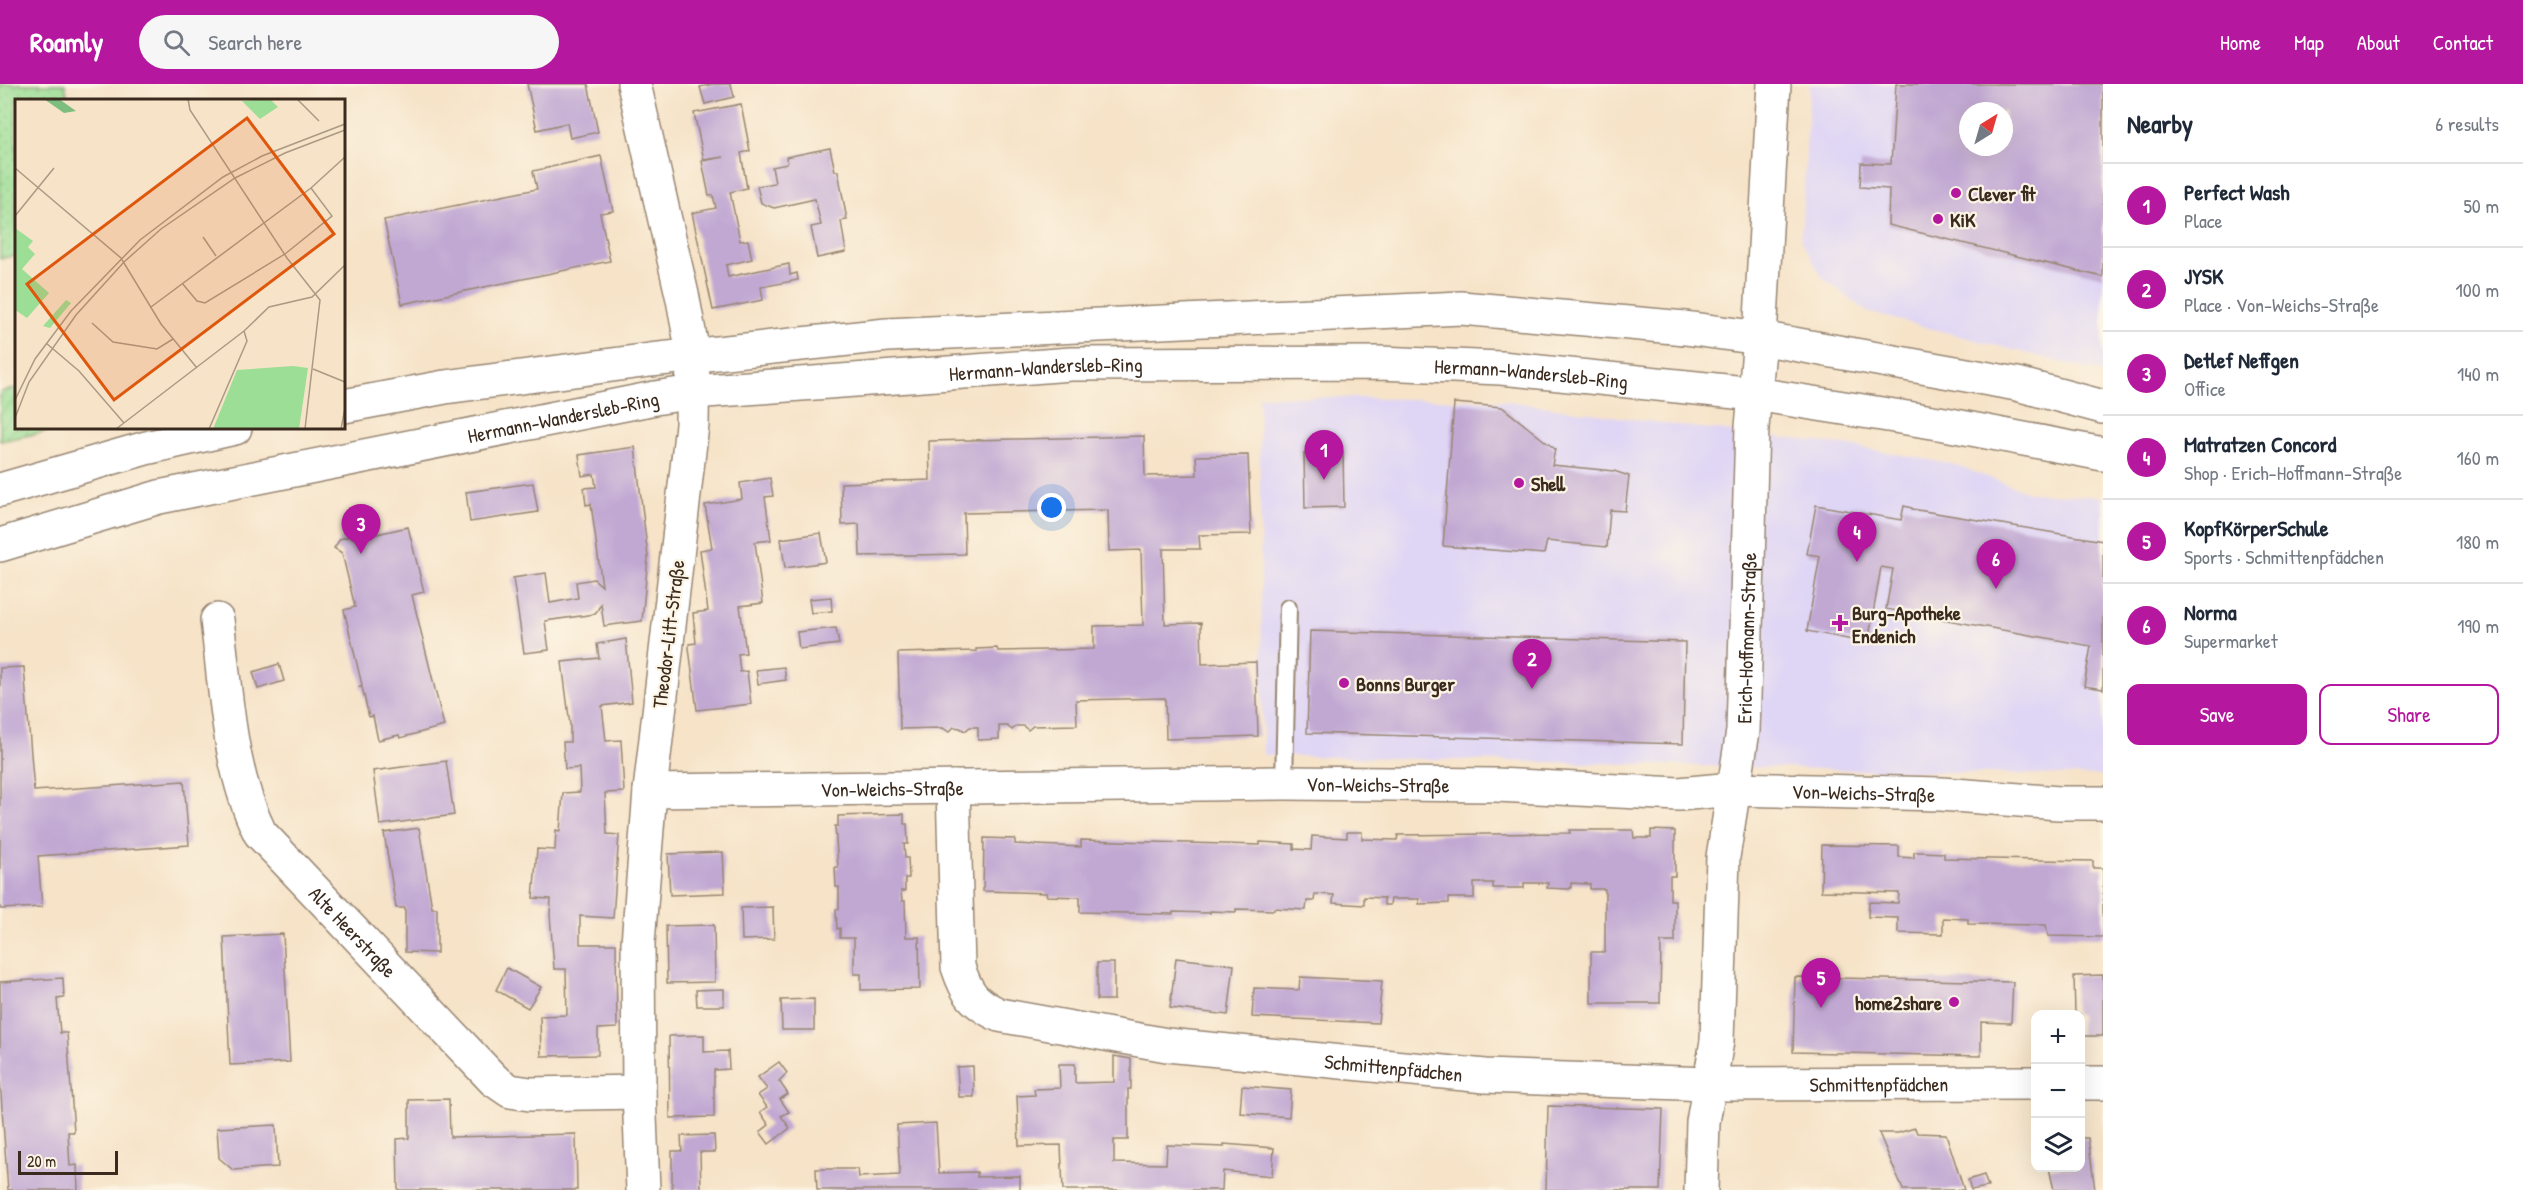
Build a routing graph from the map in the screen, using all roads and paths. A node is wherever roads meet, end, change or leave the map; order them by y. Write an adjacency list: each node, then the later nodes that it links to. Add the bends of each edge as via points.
1 (634, 84): 4 (street, Theodor-Litt-Straße)
2 (1774, 84): 3 (street, Erich-Hoffmann-Straße)
3 (1760, 338): 4 (street, Hermann-Wandersleb-Ring, via 1461,308 887,334); 6 (street, Erich-Hoffmann-Straße); 8 (street, Hermann-Wandersleb-Ring, via 2017,384)
4 (693, 354): 5 (street, Theodor-Litt-Straße); 7 (street, Hermann-Wandersleb-Ring, via 445,387)
5 (693, 392): 6 (street, Hermann-Wandersleb-Ring, via 1071,364 1379,363 1501,368); 12 (street, Hermann-Wandersleb-Ring, via 159,497); 18 (street, Theodor-Litt-Straße)
6 (1755, 394): 10 (street, Hermann-Wandersleb-Ring); 17 (street, Erich-Hoffmann-Straße, via 1743,731)
7 (345, 406)
8 (2103, 407)
9 (231, 429): 11 (street, via 146,448)
10 (2103, 454)
11 (0, 490)
12 (0, 545)
13 (1288, 608): 15 (lane)
14 (217, 620): 24 (street, Alte Heerstraße, via 238,776 260,832 494,1080 510,1091)
15 (1284, 783): 16 (street, Von-Weichs-Straße); 17 (street, Von-Weichs-Straße, via 1496,785 1679,794)
16 (953, 787): 18 (street, Von-Weichs-Straße); 23 (street, Schmittenpfädchen, via 958,967 966,991 981,1006 999,1015 1167,1046 1323,1062 1485,1076)
17 (1733, 789): 19 (street, Von-Weichs-Straße); 23 (street, Erich-Hoffmann-Straße, via 1723,857 1717,1041)
18 (650, 791): 24 (street, Theodor-Litt-Straße, via 638,943)
19 (2103, 803)
20 (2031, 1083): 23 (street, Schmittenpfädchen)
21 (2085, 1083): 22 (street)
22 (2103, 1083)
23 (1710, 1084): 26 (street, Erich-Hoffmann-Straße, via 1703,1122)
24 (639, 1092): 25 (street, Theodor-Litt-Straße)
25 (643, 1190)
26 (1701, 1190)

